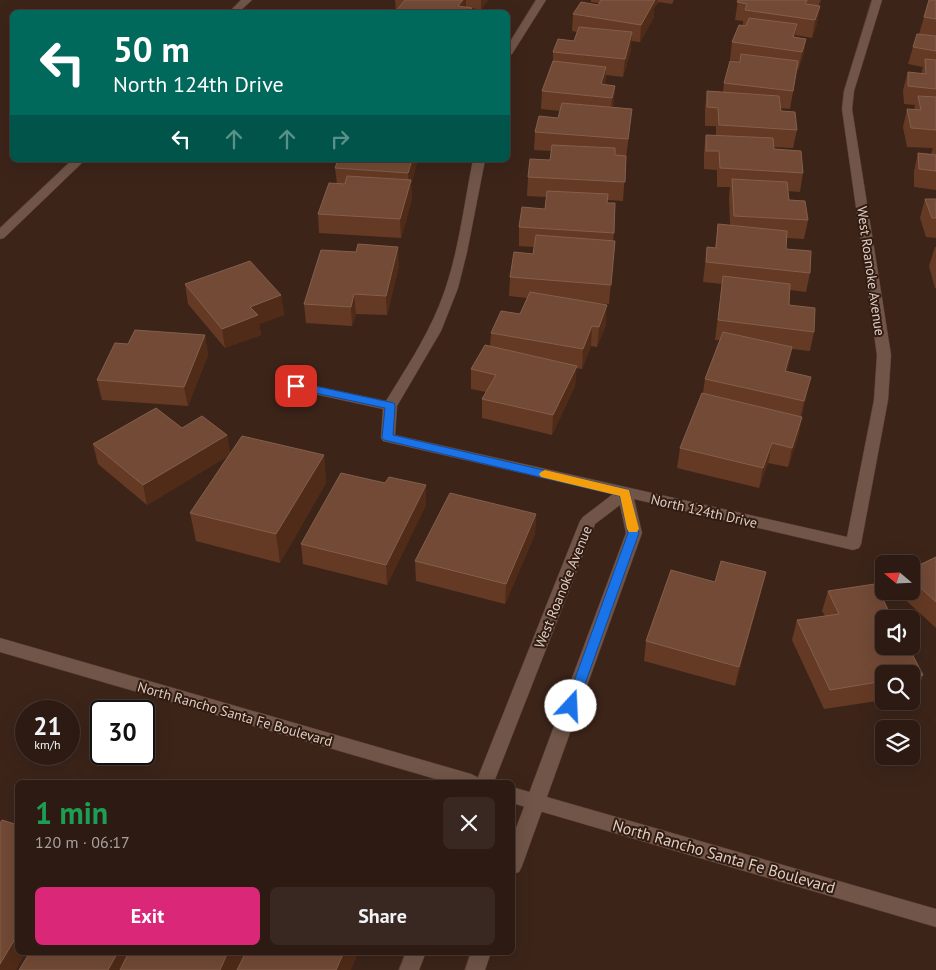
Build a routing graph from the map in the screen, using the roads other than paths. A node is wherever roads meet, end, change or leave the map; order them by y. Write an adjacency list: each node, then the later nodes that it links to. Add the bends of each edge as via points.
1 (247, 0): 4 (street)
2 (541, 0): 5 (street)
3 (877, 0): 12 (street, West Roanoke Avenue, via 849,91 847,108 884,355 881,400)
4 (236, 10)
5 (510, 49)
6 (77, 162): 8 (street)
7 (479, 162): 10 (street, via 446,305)
8 (0, 235)
9 (296, 386): 10 (street)
10 (390, 406): 11 (street, North 124th Drive, via 388,438)
11 (625, 493): 12 (street, North 124th Drive); 15 (street, West Roanoke Avenue, via 588,521); 17 (street, via 634,533)
12 (853, 544)
13 (0, 645): 14 (street, North Rancho Santa Fe Boulevard)
14 (464, 780)
15 (486, 780)
16 (515, 796): 17 (street, North Rancho Santa Fe Boulevard)
17 (537, 802): 18 (street); 19 (street, North Rancho Santa Fe Boulevard)
18 (515, 858)
19 (936, 918)
20 (415, 955): 22 (street)
21 (480, 955): 23 (street)
22 (409, 970)
23 (475, 970)

